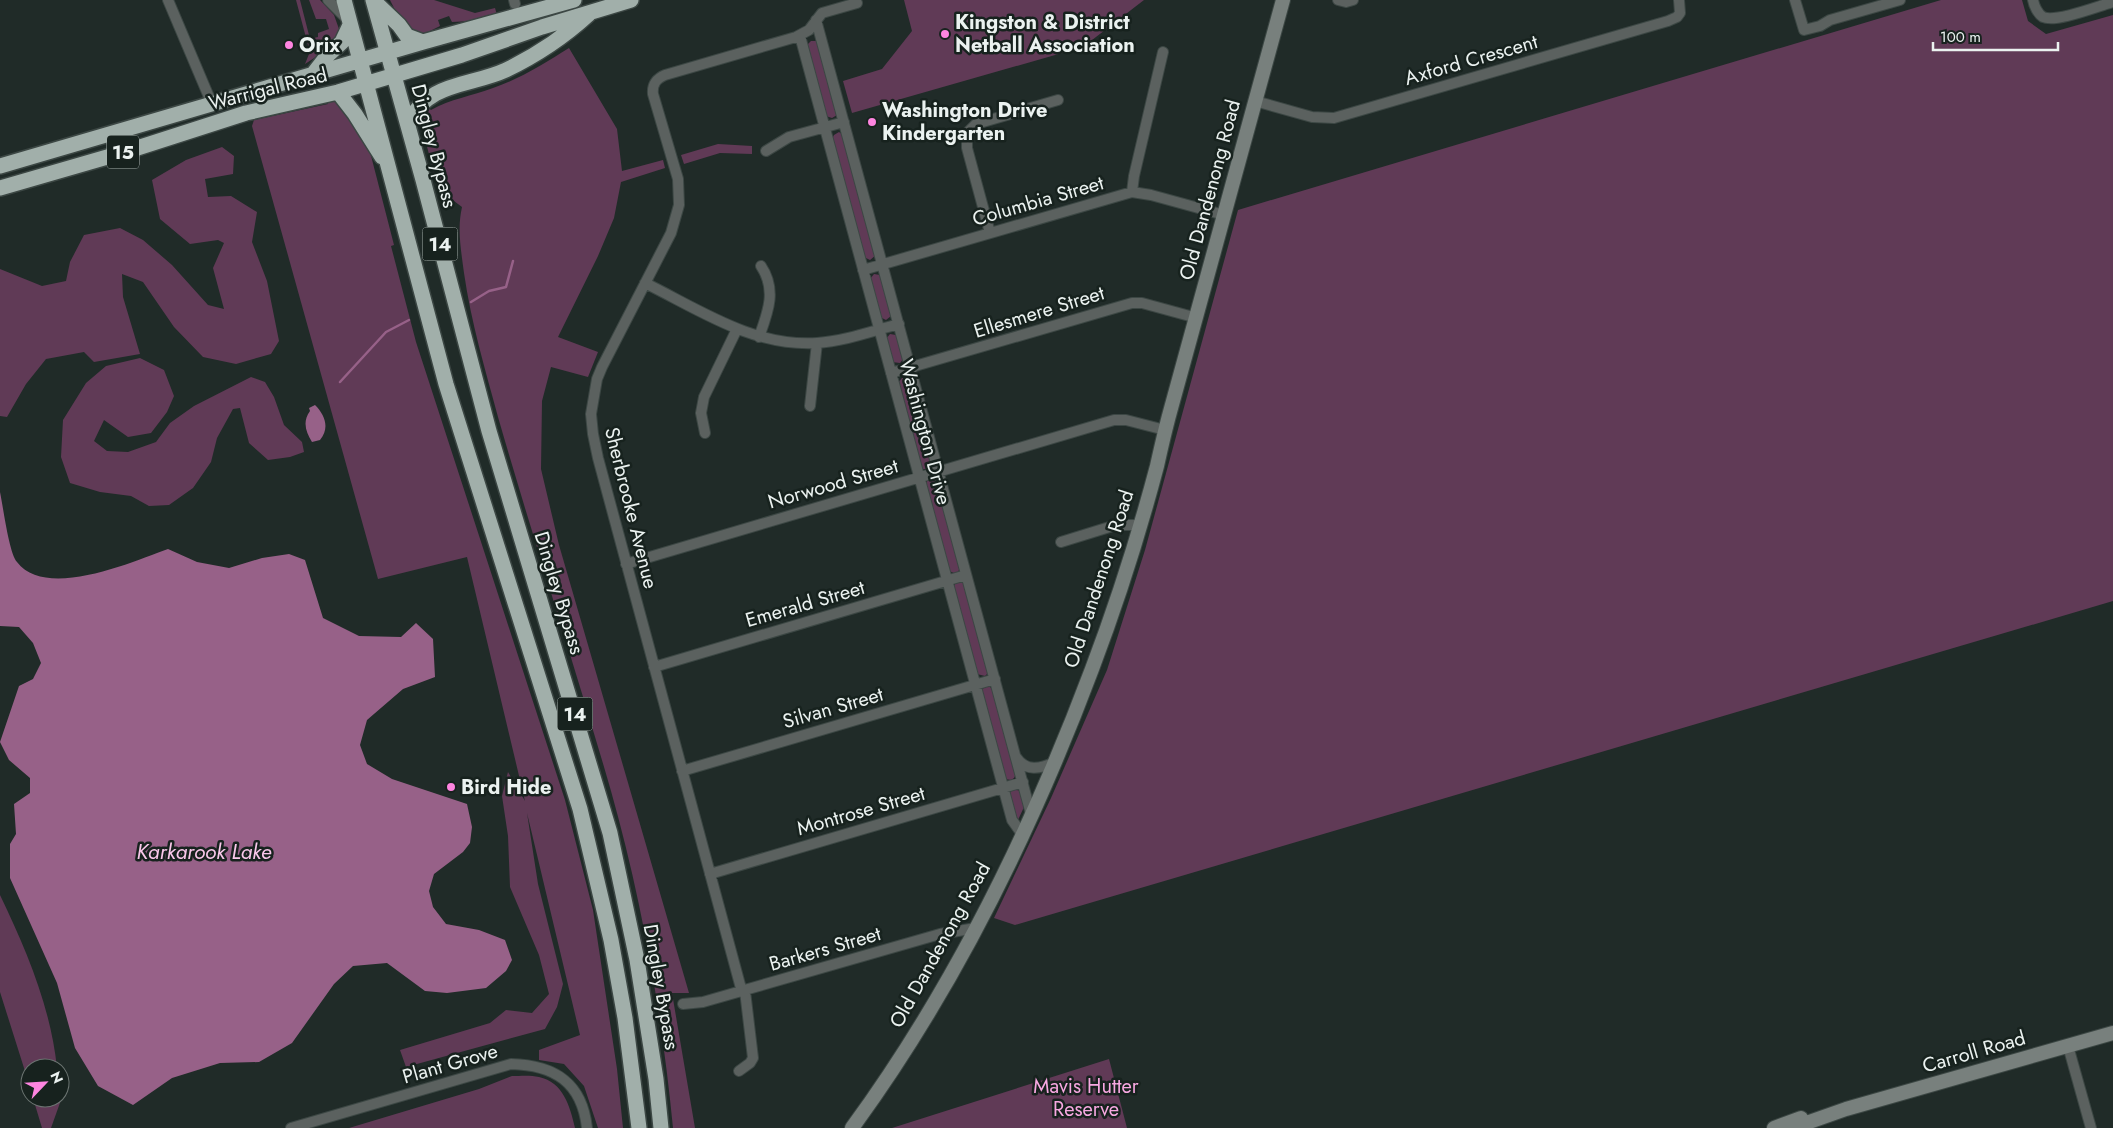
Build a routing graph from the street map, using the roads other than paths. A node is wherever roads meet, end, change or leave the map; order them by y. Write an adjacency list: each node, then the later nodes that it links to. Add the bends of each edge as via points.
1 (168, 0): 30 (street)
2 (328, 0): 18 (street)
3 (344, 0): 18 (highway, 14)
4 (373, 0): 20 (highway, via 408,36); 21 (highway, 14)
5 (574, 0): 20 (highway, Warrigal Road / 15)
6 (631, 0): 16 (highway, Warrigal Road / 15)
7 (1283, 0): 29 (main road, Old Dandenong Road)
8 (1338, 0): 9 (street)
9 (1353, 0)
10 (1679, 0): 29 (street, Axford Crescent, via 1677,18 1334,118 1312,117)
11 (1795, 0): 12 (street, via 1803,28)
12 (1900, 0)
13 (2113, 2): 15 (street, via 2054,19 2042,16)
14 (857, 3): 17 (street, via 824,13)
15 (2034, 3)
16 (592, 11): 25 (highway, Warrigal Road / 15); 32 (highway, via 564,36 529,58 504,71 437,93 416,108)
17 (816, 20): 19 (street); 31 (street, Washington Drive)
18 (350, 23): 23 (highway, 14); 24 (highway, via 342,42)
19 (803, 34): 33 (street, Washington Drive); 44 (street, Sherbrooke Avenue, via 664,76 654,84 653,94 680,195 675,224)
20 (423, 42): 21 (highway, Warrigal Road / 15)
21 (388, 52): 23 (highway, Warrigal Road / 15); 25 (highway, 14)
22 (1163, 52): 38 (street)
23 (360, 60): 24 (highway, Warrigal Road / 15); 26 (highway, 14)
24 (314, 74): 30 (highway, Warrigal Road / 15)
25 (395, 75): 26 (highway, Warrigal Road / 15); 32 (highway, Dingley Bypass / 14)
26 (366, 84): 27 (highway, Warrigal Road / 15); 35 (highway, Dingley Bypass / 14)
27 (338, 92): 35 (highway); 37 (highway, Warrigal Road / 15, via 246,113)
28 (1058, 100): 40 (street, via 976,124 967,133 967,148)
29 (1255, 101): 39 (main road, Old Dandenong Road)
30 (212, 104): 36 (highway, Warrigal Road / 15)
31 (844, 122): 33 (street); 41 (street, Washington Drive)
32 (408, 123): 84 (highway, Dingley Bypass / 14, via 489,431 610,833 643,994)
33 (824, 127): 34 (street, via 782,140); 43 (street, Washington Drive)
34 (766, 150)
35 (388, 164): 83 (highway, Dingley Bypass / 14, via 446,384 582,816 611,940)
36 (0, 166)
37 (0, 188)
38 (1132, 192): 39 (street, Columbia Street); 40 (street, Columbia Street)
39 (1224, 215): 45 (main road, Old Dandenong Road)
40 (990, 233): 41 (street, Columbia Street)
41 (883, 264): 43 (street, Columbia Street); 46 (street, Washington Drive)
42 (761, 266): 49 (street, via 768,278 770,296)
43 (863, 270): 48 (street, Washington Drive)
44 (645, 283): 47 (street); 60 (street, Sherbrooke Avenue, via 602,367 592,408 595,446)
45 (1196, 318): 51 (street, Ellesmere Street, via 1139,302 1132,303); 54 (main road, Old Dandenong Road)
46 (899, 324): 48 (street); 51 (street, Washington Drive)
47 (738, 330): 49 (street); 55 (street, via 701,404)
48 (879, 330): 50 (street); 52 (street, Washington Drive)
49 (759, 337): 50 (street, via 786,342)
50 (817, 342): 53 (street)
51 (911, 368): 52 (street, Ellesmere Street); 56 (street, Washington Drive)
52 (891, 373): 57 (street, Washington Drive)
53 (810, 406)
54 (1165, 430): 56 (street, Norwood Street, via 1114,420); 58 (main road, Old Dandenong Road)
55 (705, 433)
56 (939, 471): 57 (street, Norwood Street); 61 (street, Washington Drive)
57 (919, 477): 60 (street, Norwood Street); 62 (street, Washington Drive)
58 (1139, 525): 59 (street, via 1116,525); 67 (main road, Old Dandenong Road, via 1095,660)
59 (1061, 542)
60 (626, 564): 63 (street, Sherbrooke Avenue)
61 (966, 575): 62 (street, Emerald Street); 64 (street, Washington Drive)
62 (947, 580): 63 (street, Emerald Street); 65 (street, Washington Drive)
63 (654, 667): 68 (street, Sherbrooke Avenue)
64 (995, 678): 65 (street, Silvan Street); 66 (street, Washington Drive)
65 (975, 684): 68 (street, Silvan Street); 70 (street, Washington Drive)
66 (1015, 756): 67 (street, via 1022,765 1032,768); 69 (street, Washington Drive)
67 (1055, 762): 71 (main road, Old Dandenong Road)
68 (682, 771): 73 (street, Sherbrooke Avenue)
69 (1022, 782): 70 (street, Montrose Street); 71 (street, Washington Drive)
70 (1003, 788): 72 (street, Washington Drive, via 1012,820); 73 (street, Montrose Street)
71 (1031, 814): 72 (main road, Old Dandenong Road)
72 (1022, 834): 74 (main road, Old Dandenong Road)
73 (710, 874): 75 (street, Sherbrooke Avenue)
74 (976, 928): 75 (street, Barkers Street, via 936,936); 85 (main road, Old Dandenong Road, via 911,1039)
75 (743, 991): 76 (street, Barkers Street, via 696,1004); 79 (street, Sherbrooke Avenue, via 753,1059)
76 (683, 1004)
77 (2113, 1033): 78 (main road, Carroll Road)
78 (2068, 1046): 80 (main road, Carroll Road); 88 (street)
79 (739, 1071)
80 (1846, 1109): 86 (main road, Carroll Road, via 1806,1116); 87 (main road, Carroll Road)
81 (291, 1128): 82 (street, Plant Grove, via 511,1064 531,1064 562,1077 580,1098)
82 (587, 1128)
83 (639, 1128)
84 (661, 1128)
85 (852, 1128)
86 (1774, 1128)
87 (1792, 1128)
88 (2091, 1128)

